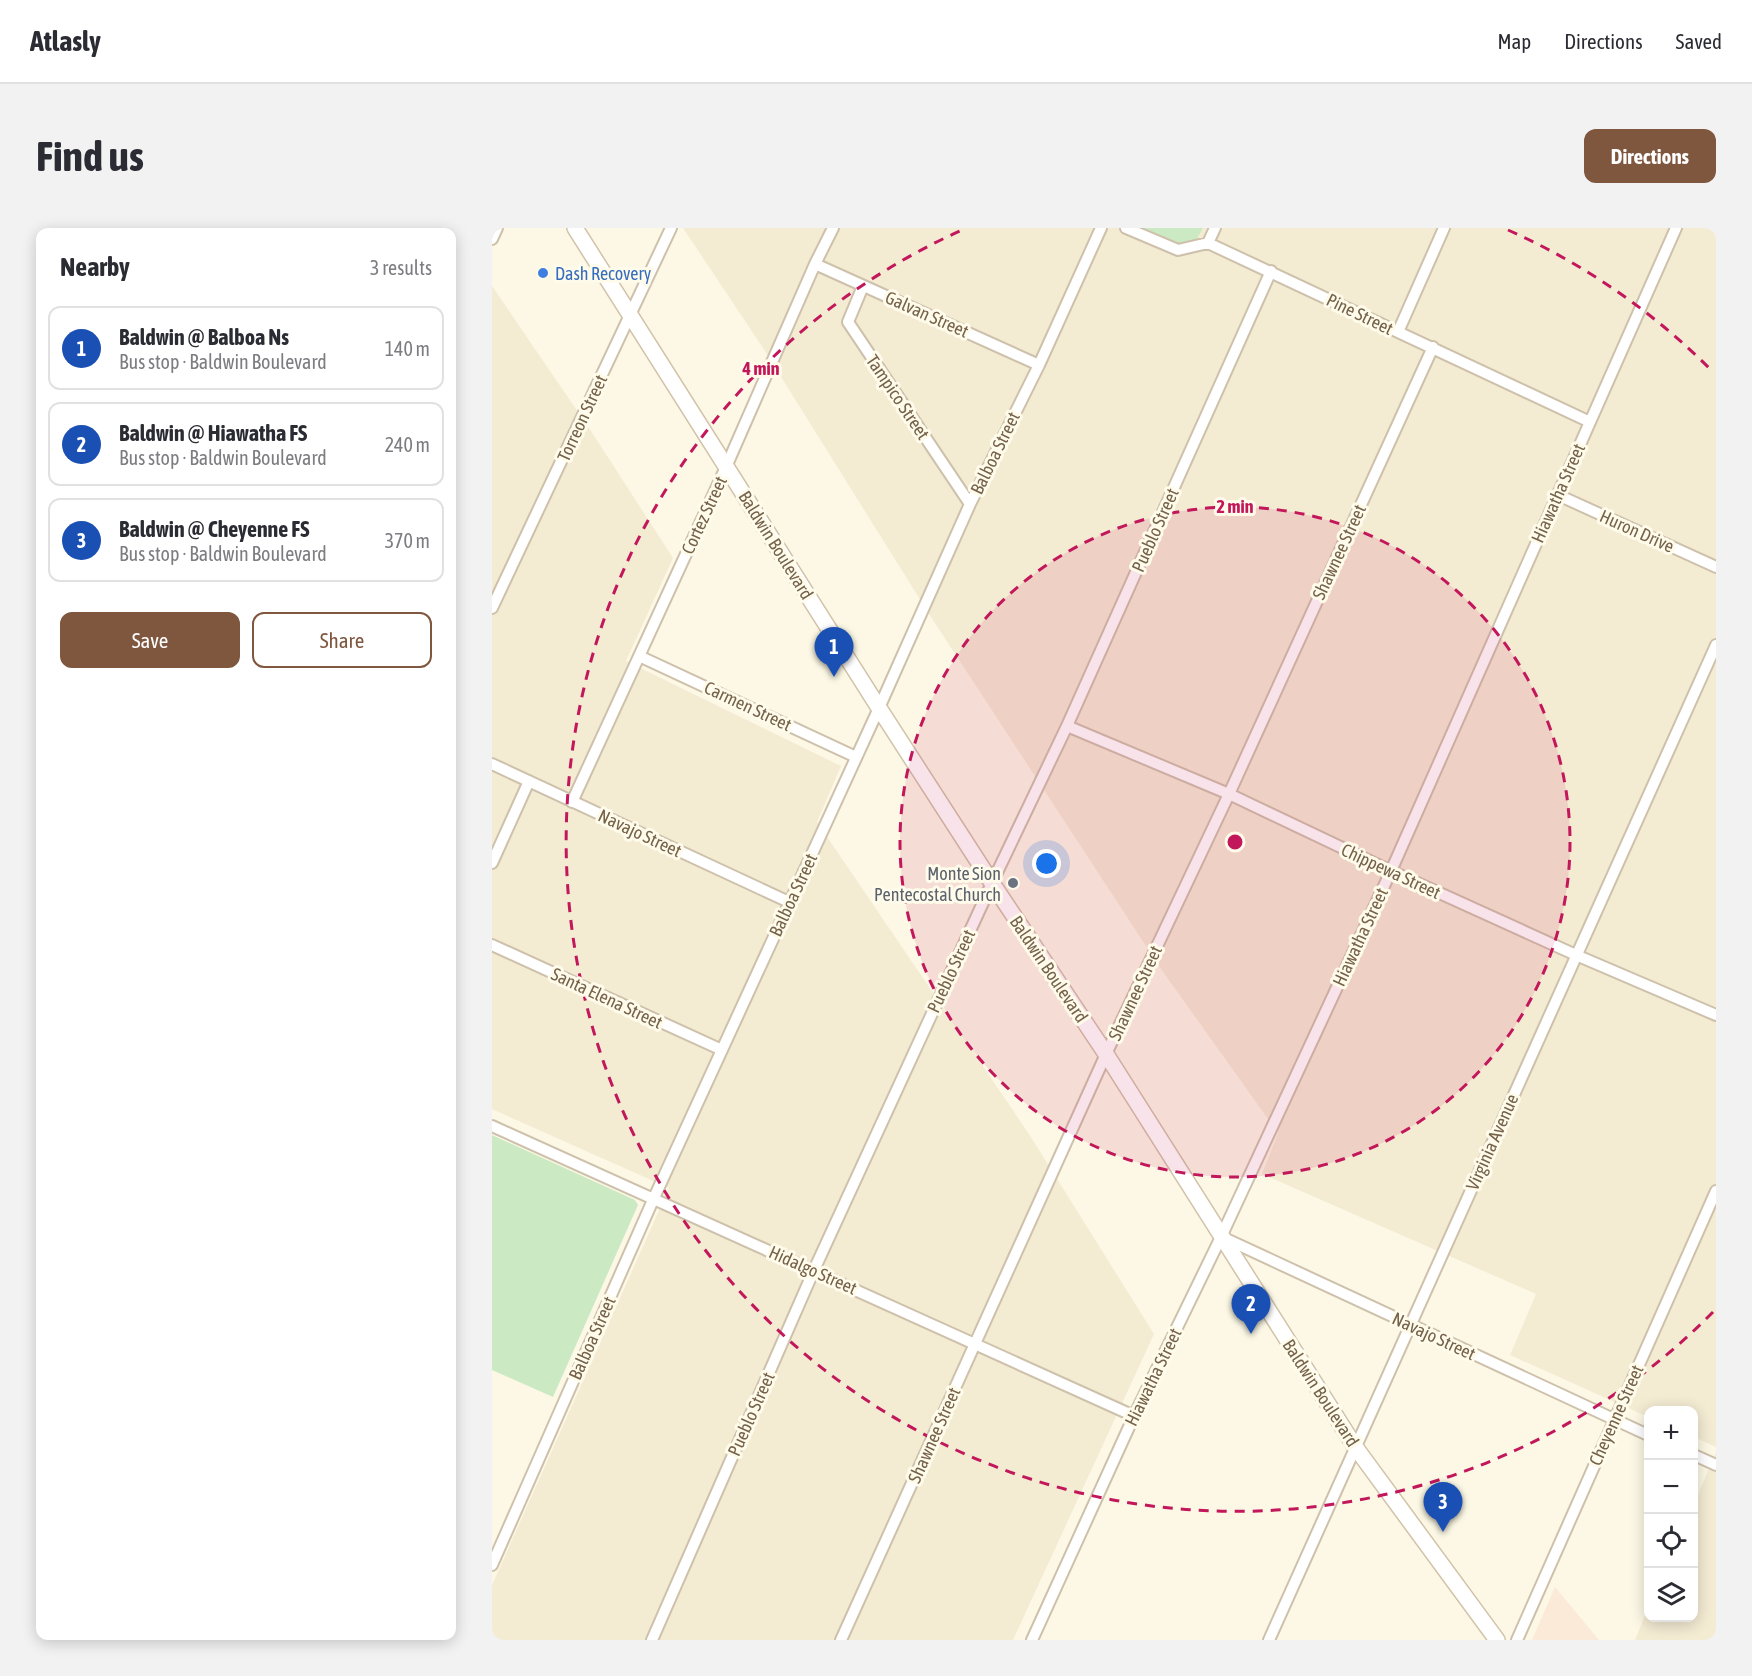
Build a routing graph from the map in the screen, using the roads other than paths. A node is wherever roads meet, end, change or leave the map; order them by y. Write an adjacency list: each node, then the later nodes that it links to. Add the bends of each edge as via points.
1 (497, 228): 10 (street)
2 (575, 228): 15 (main road, Baldwin Boulevard)
3 (671, 228): 15 (street, Torreon Street)
4 (833, 228): 12 (street, Cortez Street)
5 (1101, 228): 18 (street, Balboa Street)
6 (1126, 228): 11 (street, via 1178,250)
7 (1215, 228): 11 (street)
8 (1444, 228): 16 (street)
9 (1676, 228): 19 (street, Hiawatha Street)
10 (492, 238)
11 (1208, 243): 13 (street, Pine Street)
12 (815, 264): 14 (street, Galvan Street); 20 (street, Cortez Street)
13 (1271, 272): 16 (street, Pine Street); 28 (street, Pueblo Street)
14 (863, 286): 18 (street, Galvan Street); 22 (street, Tampico Street, via 848,322)
15 (631, 315): 20 (main road, Baldwin Boulevard); 24 (street, Torreon Street)
16 (1398, 332): 17 (street, Pine Street)
17 (1433, 347): 19 (street, Pine Street); 32 (street, Shawnee Street)
18 (1039, 365): 22 (street, Balboa Street)
19 (1590, 422): 21 (street, Hiawatha Street)
20 (726, 467): 26 (street, Cortez Street); 27 (main road, Baldwin Boulevard)
21 (1558, 495): 23 (street, Huron Drive); 35 (street, Hiawatha Street)
22 (970, 504): 27 (street, Balboa Street)
23 (1716, 567)
24 (492, 608)
25 (1716, 645): 39 (street, Virginia Avenue)
26 (639, 656): 29 (street, Carmen Street); 33 (street, Cortez Street)
27 (879, 708): 29 (street, Balboa Street); 36 (main road, Baldwin Boulevard)
28 (1068, 726): 32 (street, Chippewa Street); 36 (street, Pueblo Street)
29 (856, 757): 37 (street, Balboa Street)
30 (492, 764): 31 (street, Navajo Street)
31 (529, 781): 33 (street, Navajo Street); 34 (street)
32 (1228, 794): 35 (street, Chippewa Street); 42 (street, Shawnee Street)
33 (572, 802): 37 (street, Navajo Street)
34 (492, 863)
35 (1391, 871): 39 (street, Chippewa Street); 46 (street, Hiawatha Street)
36 (992, 882): 42 (main road, Baldwin Boulevard); 47 (street, Pueblo Street)
37 (789, 902): 41 (street, Balboa Street)
38 (492, 945): 41 (street, Santa Elena Street)
39 (1576, 955): 40 (street, Chippewa Street); 48 (street, Virginia Avenue)
40 (1716, 1015)
41 (722, 1050): 45 (street, Balboa Street)
42 (1106, 1054): 46 (main road, Baldwin Boulevard); 49 (street, Shawnee Street)
43 (492, 1126): 45 (street, Hidalgo Street)
44 (1716, 1191): 51 (street, Cheyenne Street)
45 (653, 1200): 47 (street, Hidalgo Street); 56 (street, Balboa Street)
46 (1221, 1237): 48 (street, Navajo Street); 50 (street, Hiawatha Street); 53 (main road, Baldwin Boulevard)
47 (814, 1270): 49 (street, Hidalgo Street); 57 (street, Pueblo Street)
48 (1410, 1325): 51 (street, Navajo Street); 53 (street, Virginia Avenue)
49 (975, 1344): 50 (street, Hidalgo Street); 58 (street, Shawnee Street)
50 (1134, 1416): 59 (street, Hiawatha Street)
51 (1614, 1419): 52 (street, Navajo Street); 62 (street, Cheyenne Street)
52 (1644, 1433)
53 (1356, 1448): 60 (street, Virginia Avenue); 61 (main road, Baldwin Boulevard)
54 (1698, 1457): 55 (street)
55 (1716, 1465)
56 (492, 1565)
57 (652, 1640)
58 (841, 1640)
59 (1032, 1640)
60 (1269, 1640)
61 (1497, 1640)
62 (1517, 1640)

